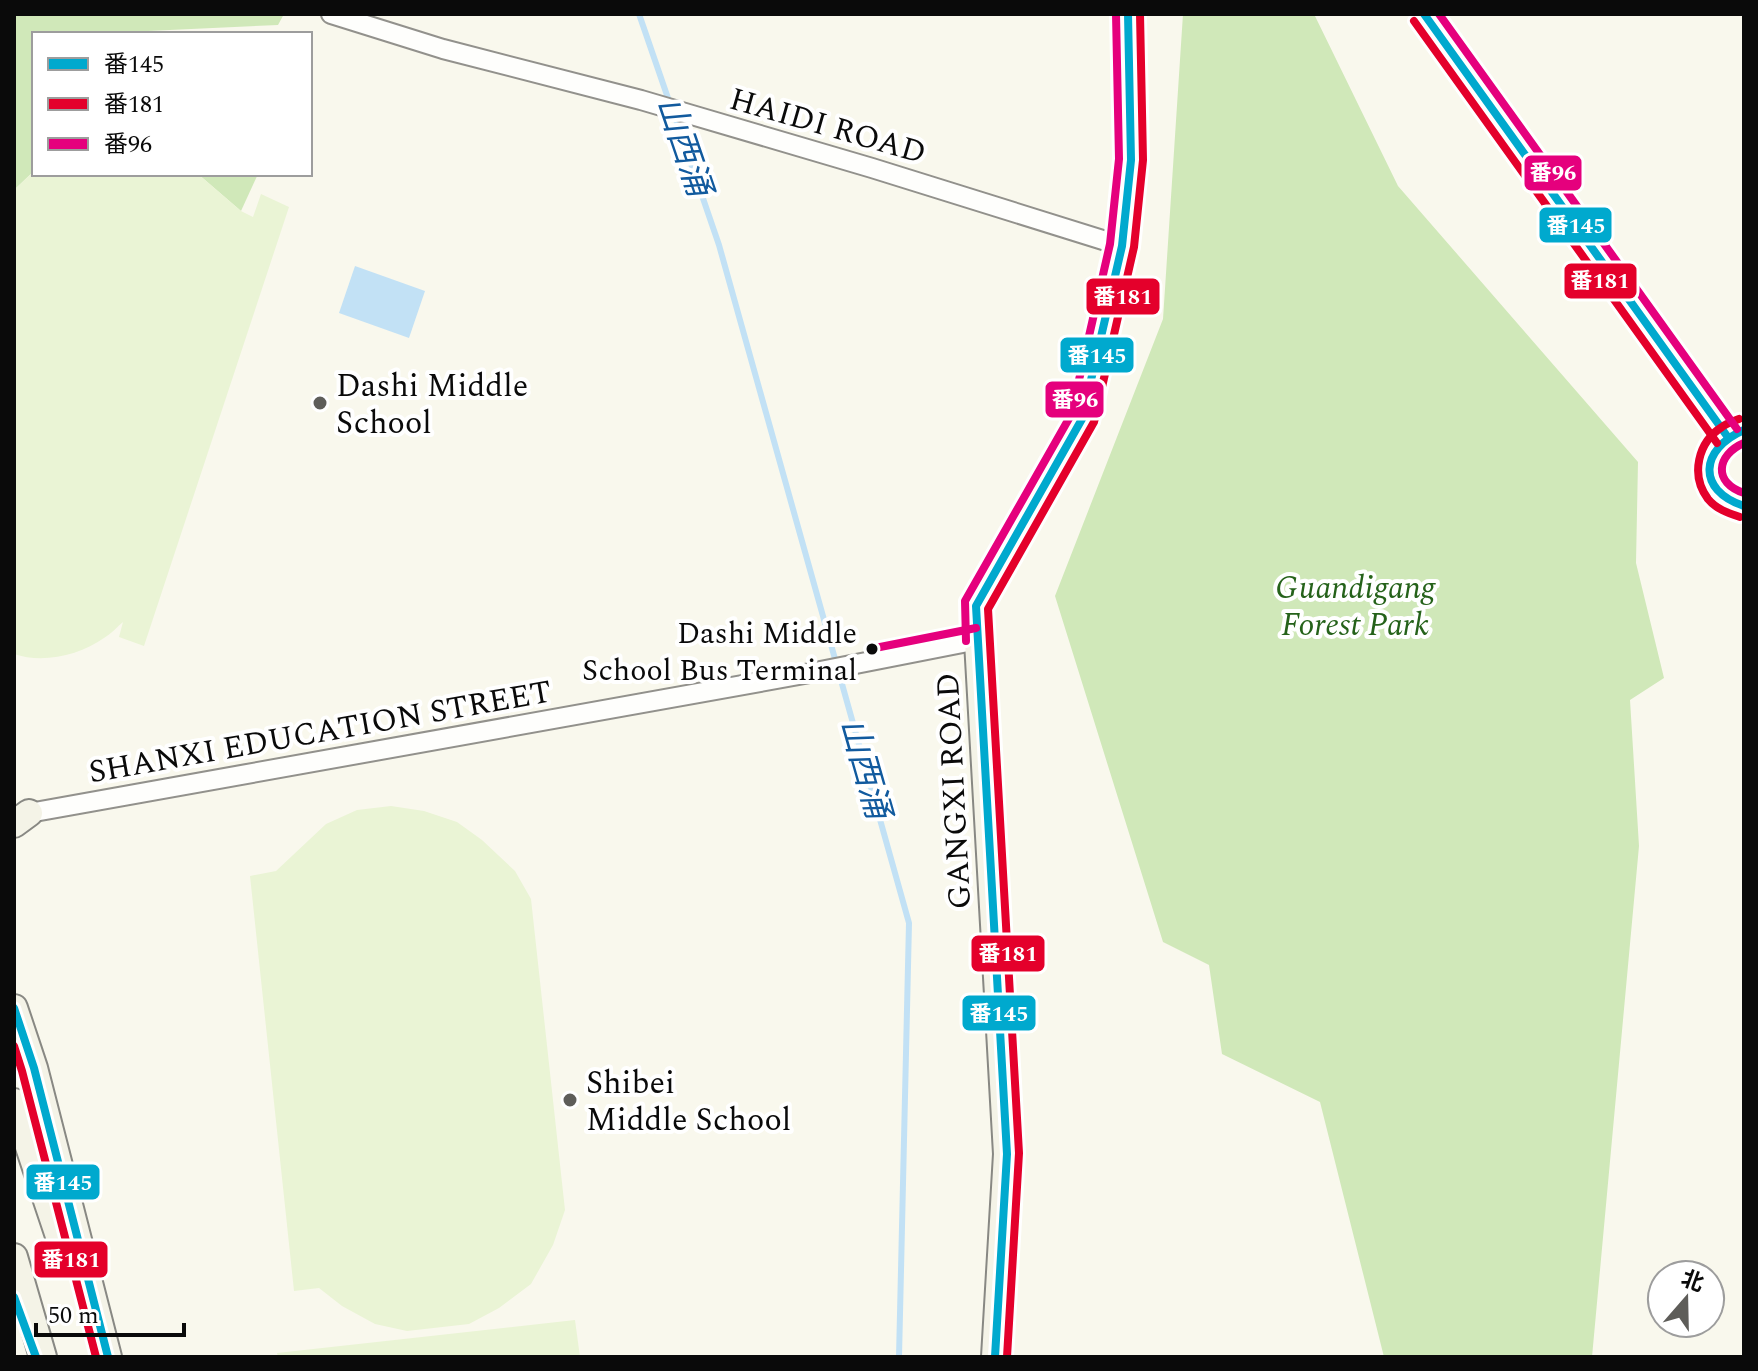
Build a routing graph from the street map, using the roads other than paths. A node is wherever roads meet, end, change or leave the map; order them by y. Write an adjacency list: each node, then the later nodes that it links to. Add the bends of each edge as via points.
1 (331, 14): 4 (street, HAIDI ROAD, via 641,100)
2 (1128, 14): 4 (street, GANGXI ROAD, via 1131,160)
3 (1424, 14): 5 (street)
4 (1122, 246): 7 (street, GANGXI ROAD, via 1082,419 976,606)
5 (1736, 433): 6 (street, via 1714,449 1710,475 1724,498)
6 (1744, 506)
7 (978, 640): 8 (street, SHANXI EDUCATION STREET); 17 (street, GANGXI ROAD, via 1007,1154)
8 (19, 817)
9 (14, 1008): 16 (street)
10 (14, 1102): 15 (street)
11 (14, 1257): 14 (street)
12 (14, 1297): 13 (street)
13 (36, 1357)
14 (43, 1357)
15 (100, 1357)
16 (108, 1357)
17 (995, 1357)

